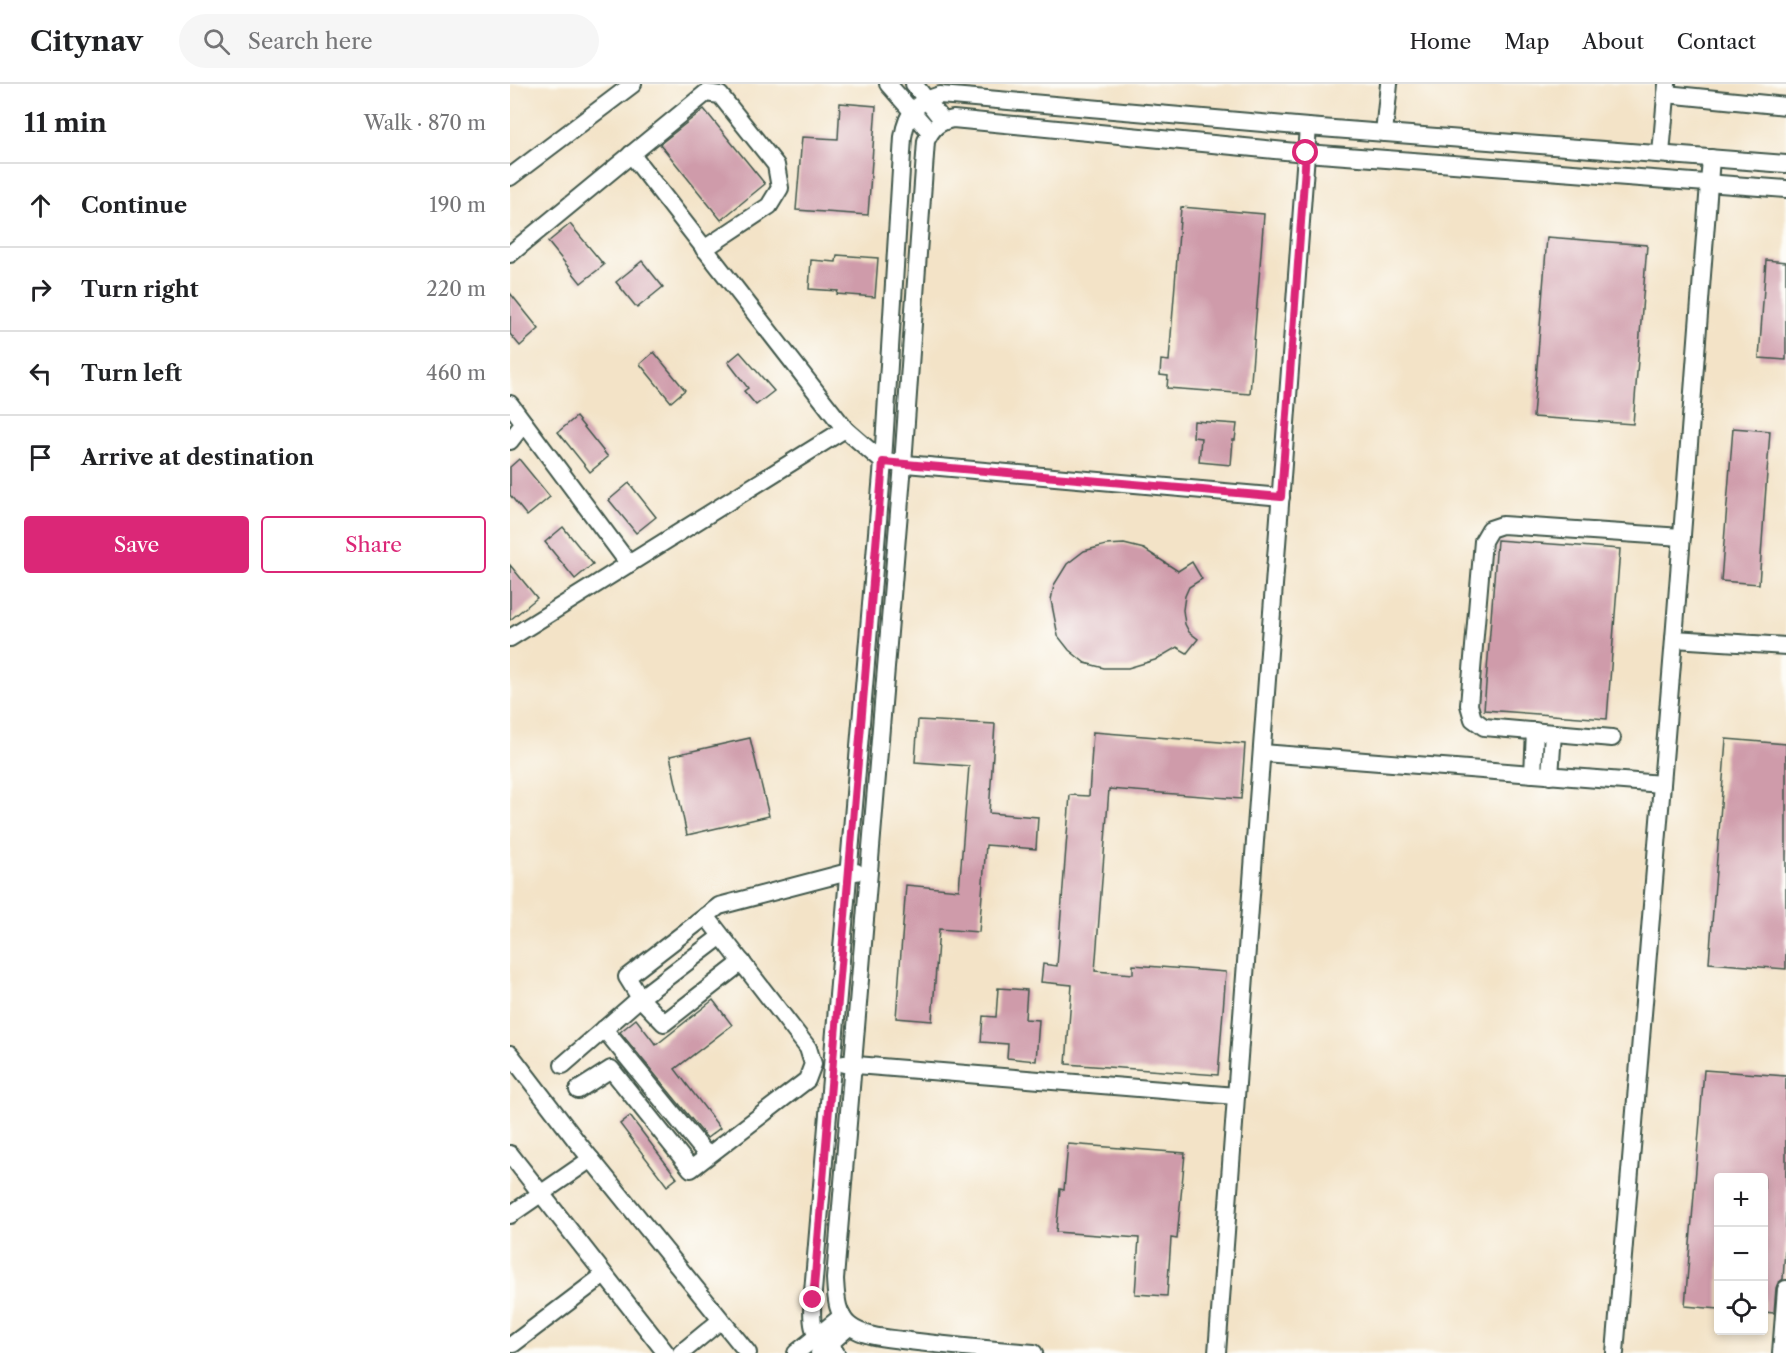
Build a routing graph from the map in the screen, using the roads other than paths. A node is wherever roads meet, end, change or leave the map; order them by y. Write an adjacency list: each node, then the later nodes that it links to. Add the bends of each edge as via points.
1 (633, 84): 17 (street)
2 (888, 84): 8 (street)
3 (914, 84): 6 (street)
4 (1389, 84): 11 (street)
5 (1667, 89): 7 (street); 14 (street)
6 (926, 99): 8 (street); 9 (street); 10 (street, via 954,96)
7 (1786, 106)
8 (911, 111): 9 (street); 26 (street, via 903,137)
9 (936, 127): 12 (street, via 964,120); 27 (street, via 926,141)
10 (1308, 127): 11 (street); 12 (street)
11 (1384, 133): 14 (street)
12 (1306, 153): 18 (street); 28 (street)
13 (631, 154): 20 (street); 20 (street, via 706,93 720,95 776,165 780,188 769,206); 21 (street)
14 (1661, 154): 15 (street)
15 (1711, 158): 16 (street); 18 (street)
16 (1786, 164)
17 (510, 177)
18 (1708, 183): 19 (street); 29 (street)
19 (1786, 189)
20 (704, 249): 24 (street)
21 (510, 254)
22 (510, 404): 23 (street)
23 (524, 423): 25 (street); 30 (street)
24 (845, 429): 26 (street); 30 (street)
25 (510, 441)
26 (883, 462): 27 (street); 41 (street)
27 (903, 464): 28 (street); 42 (street)
28 (1281, 497): 37 (street)
29 (1682, 537): 32 (street); 34 (street, via 1502,525 1490,529 1483,541 1470,712 1485,727)
30 (629, 564): 31 (street)
31 (510, 638)
32 (1674, 639): 33 (street); 40 (street)
33 (1786, 646)
34 (1535, 731): 35 (street); 38 (street)
35 (1553, 733): 36 (street); 39 (street)
36 (1612, 738)
37 (1262, 753): 38 (street); 53 (street)
38 (1533, 774): 39 (street)
39 (1550, 776): 40 (street)
40 (1662, 784): 71 (street)
41 (848, 872): 42 (street); 43 (street, via 719,906); 49 (street)
42 (869, 873): 50 (street)
43 (706, 916): 44 (street); 46 (street, via 627,977)
44 (720, 937): 45 (street); 46 (street)
45 (742, 962): 46 (street, via 664,1023); 55 (street, via 807,1048 813,1064 807,1080)
46 (640, 998): 47 (street)
47 (604, 1029): 51 (street); 55 (street)
48 (510, 1054): 56 (street)
49 (831, 1063): 50 (street); 64 (street, via 812,1319)
50 (854, 1064): 53 (street); 62 (street, via 835,1279 836,1298)
51 (563, 1065)
52 (578, 1090): 55 (street, via 611,1069 692,1169)
53 (1236, 1096): 70 (street)
54 (510, 1154): 57 (street)
55 (707, 1155)
56 (591, 1160): 57 (street); 61 (street)
57 (540, 1194): 58 (street); 59 (street)
58 (510, 1215)
59 (604, 1275): 63 (street); 65 (street)
60 (1786, 1289): 72 (street)
61 (721, 1320): 66 (street); 67 (street)
62 (846, 1321): 64 (street); 69 (street, via 878,1337)
63 (512, 1343)
64 (824, 1348): 68 (street)
65 (666, 1353)
66 (681, 1353)
67 (748, 1353)
68 (796, 1353)
69 (1034, 1353)
70 (1217, 1353)
71 (1615, 1353)
72 (1781, 1353)

